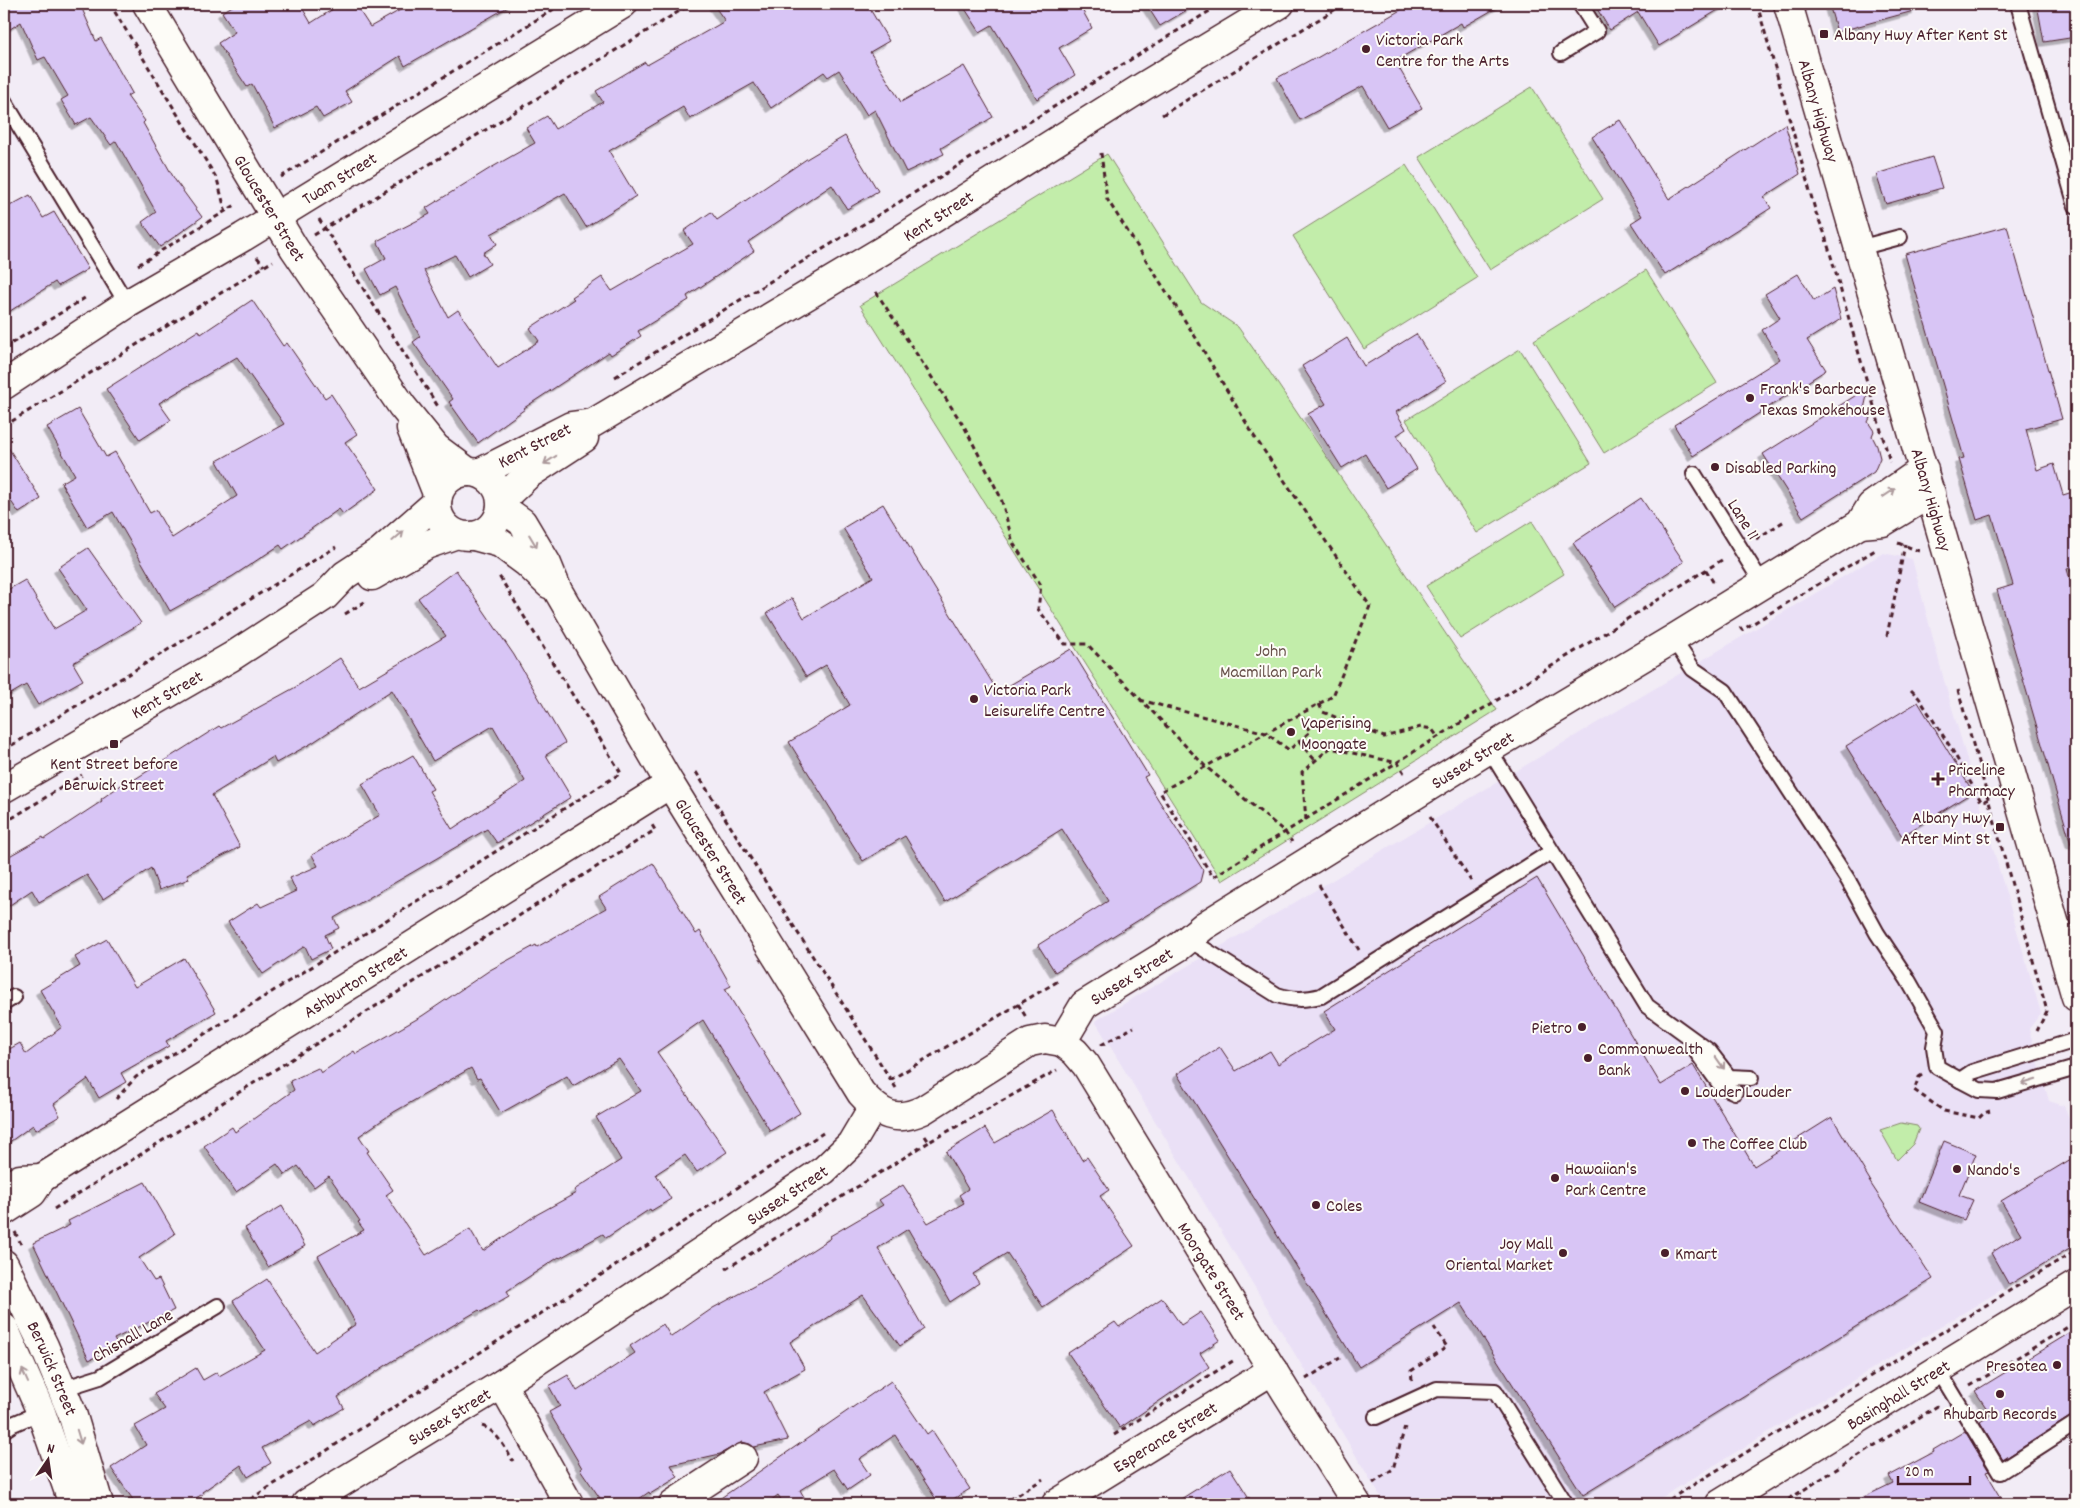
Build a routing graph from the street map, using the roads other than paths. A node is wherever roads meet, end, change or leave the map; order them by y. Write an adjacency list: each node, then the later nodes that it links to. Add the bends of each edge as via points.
1 (147, 4): 10 (street, Gloucester Street)
2 (623, 4): 10 (street, Tuam Street)
3 (1280, 4): 16 (street, Kent Street, via 884,249)
4 (1580, 4): 7 (lane, via 1597,31)
5 (1788, 4): 12 (street, Albany Highway)
6 (2018, 4): 9 (lane)
7 (1562, 53)
8 (4, 100): 13 (lane)
9 (2076, 206)
10 (276, 216): 13 (street, Tuam Street); 15 (street, Gloucester Street, via 294,248)
11 (1900, 237): 12 (lane)
12 (1859, 248): 19 (street, Albany Highway)
13 (127, 304): 14 (street, Tuam Street)
14 (4, 385)
15 (402, 406): 17 (street, Gloucester Street, via 436,448); 20 (street, Gloucester Street)
16 (593, 423): 17 (street, Kent Street, via 571,426); 21 (street, Kent Street, one-way to 21, via 591,434 529,474)
17 (474, 473): 20 (street, via 460,473 446,482); 21 (street, via 494,483)
18 (1694, 474): 23 (lane, Lane 11)
19 (1928, 481): 23 (street, Sussex Street, via 1871,506 1860,524); 32 (street, Albany Highway)
20 (437, 499): 22 (street, via 437,510 444,524); 25 (street, Kent Street, one-way to 20, via 345,575 380,552)
21 (501, 503): 22 (street, via 496,521 490,528); 24 (street, Gloucester Street, one-way to 24, via 522,522 547,564)
22 (465, 535): 24 (street, Gloucester Street, via 500,543); 25 (street, Kent Street, via 426,546 349,590)
23 (1762, 583): 26 (street, Sussex Street)
24 (558, 591): 28 (street, Gloucester Street)
25 (325, 596): 29 (street, Kent Street, via 231,657)
26 (1673, 638): 27 (street, Sussex Street); 38 (lane, via 1693,669 1725,691 1848,880 1936,1031 1937,1067)
27 (1489, 749): 30 (lane); 31 (street, Sussex Street)
28 (670, 784): 40 (street, Gloucester Street, via 861,1094); 41 (street, Ashburton Street)
29 (4, 788)
30 (1551, 852): 31 (lane, via 1321,996 1294,1000 1277,995); 33 (lane, via 1647,1006)
31 (1188, 939): 35 (street, Sussex Street, via 1084,1005)
32 (2076, 997)
33 (1691, 1039): 37 (lane, one-way to 37, via 1716,1057 1729,1077); 39 (lane, via 1695,1050 1721,1086)
34 (2076, 1040): 38 (lane, via 1972,1072)
35 (1071, 1050): 40 (street, via 1045,1039 1030,1042 911,1116 895,1117); 49 (street, Moorgate Street, via 1086,1065)
36 (2076, 1068): 38 (lane, one-way to 38, via 1997,1091 1979,1090)
37 (1750, 1078)
38 (1960, 1080)
39 (1735, 1092)
40 (871, 1104): 50 (street, Sussex Street, via 851,1144 824,1170)
41 (42, 1178): 42 (street, Ashburton Street, via 20,1179); 43 (street, Ashburton Street)
42 (4, 1188)
43 (14, 1224)
44 (4, 1264): 51 (street, Berwick Street)
45 (2076, 1285): 48 (street, Basinghall Street)
46 (218, 1306): 51 (lane, Chisnall Lane, via 100,1377)
47 (4, 1328): 52 (street, Berwick Street, one-way to 47)
48 (1939, 1371): 54 (lane, via 2000,1472); 65 (street, Basinghall Street)
49 (1280, 1381): 57 (street, Moorgate Street); 63 (street, Esperance Street)
50 (502, 1384): 60 (street, Sussex Street); 61 (street)
51 (62, 1389): 59 (street, Berwick Street, one-way to 59)
52 (40, 1412): 55 (lane); 58 (street, Berwick Street)
53 (1376, 1417): 64 (lane, via 1436,1389 1495,1391)
54 (2076, 1424)
55 (4, 1430)
56 (744, 1458): 62 (street)
57 (1363, 1495)
58 (73, 1504)
59 (99, 1504)
60 (306, 1504)
61 (569, 1504)
62 (674, 1504)
63 (1056, 1504)
64 (1566, 1504)
65 (1720, 1504)

